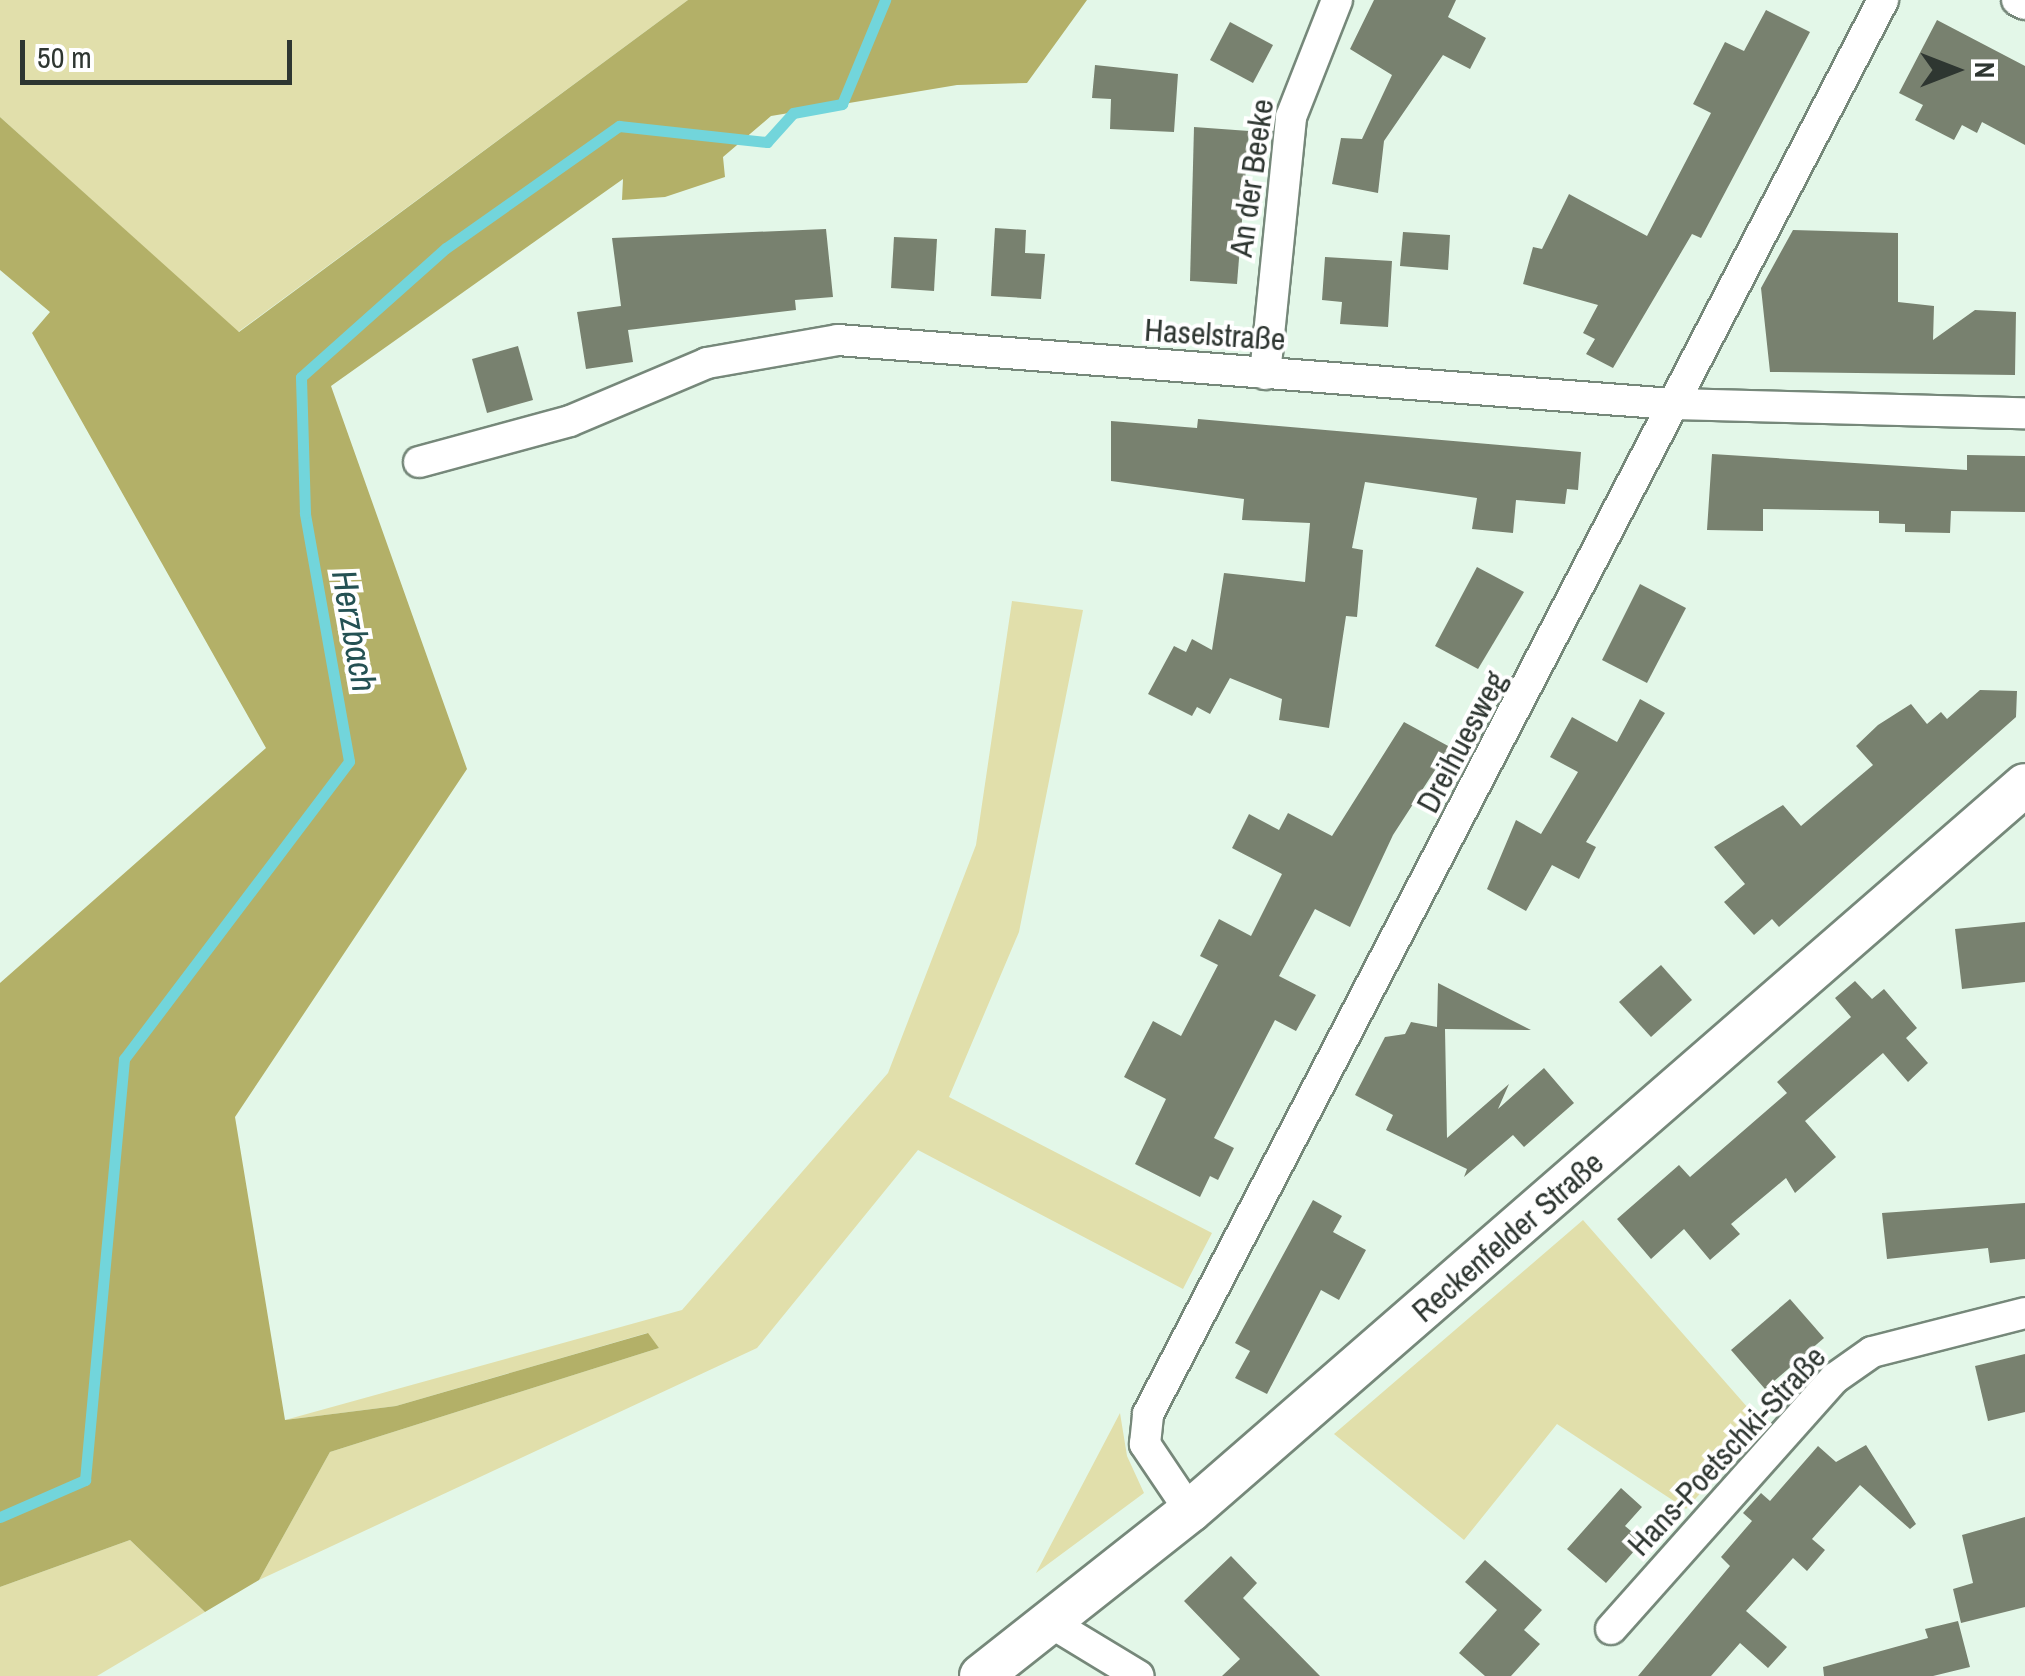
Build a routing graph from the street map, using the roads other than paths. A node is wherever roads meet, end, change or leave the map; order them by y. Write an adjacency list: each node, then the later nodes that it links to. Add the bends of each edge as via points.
1 (1337, 0): 5 (street, An der Beeke, via 1291,117)
2 (1883, 0): 6 (street, Dreihuesweg)
3 (2017, 0): 4 (street)
4 (2025, 4)
5 (1265, 374): 6 (street, Haselstraße); 8 (street, Haselstraße, via 838,340 707,363 570,421)
6 (1671, 404): 7 (street, Haselstraße); 11 (street, Dreihuesweg, via 1637,484 1148,1414 1146,1444)
7 (2025, 413)
8 (418, 462)
9 (2025, 785): 11 (street, Reckenfelder Straße)
10 (2025, 1313): 13 (street, Hans-Poetschki-Straße, via 1872,1352 1834,1378)
11 (1190, 1511): 12 (street, Reckenfelder Straße)
12 (1053, 1624): 14 (street, Reckenfelder Straße); 15 (street)
13 (1611, 1629)
14 (981, 1676)
15 (1139, 1676)

